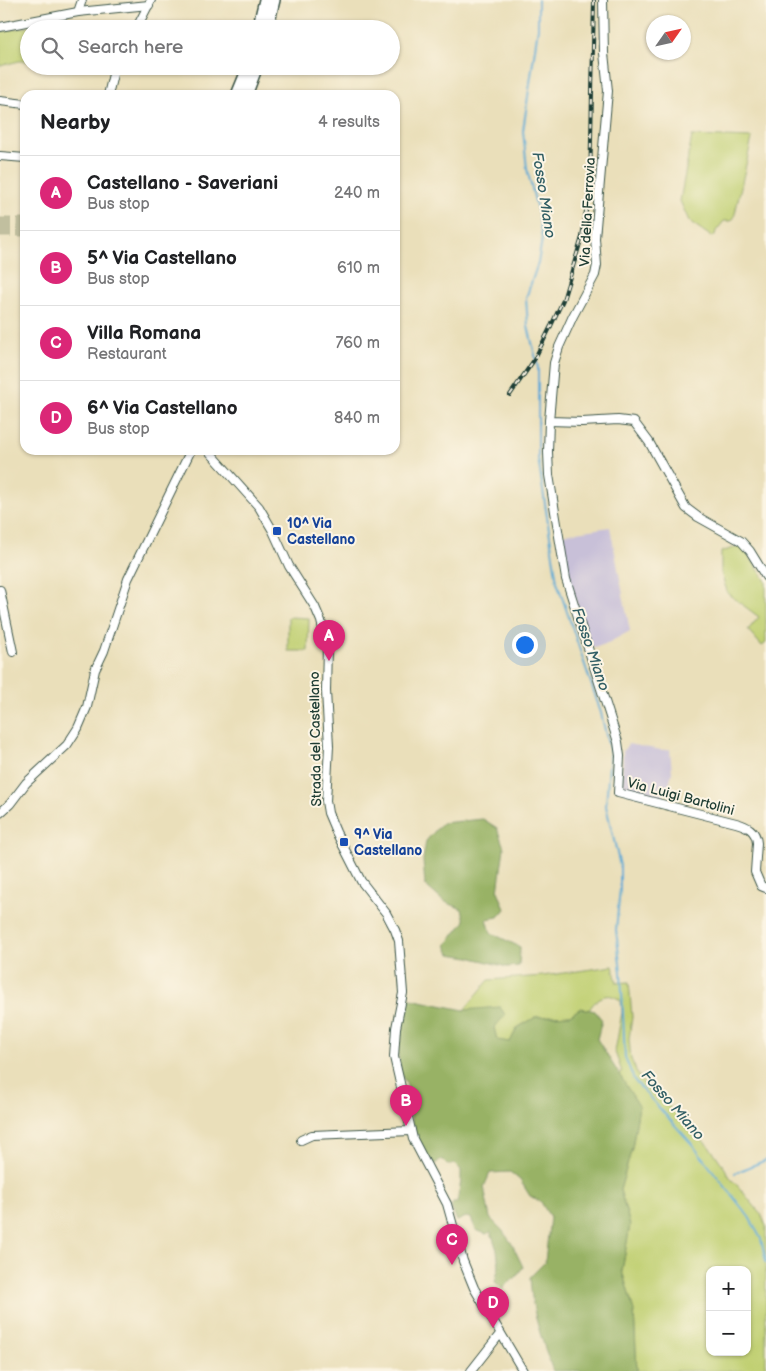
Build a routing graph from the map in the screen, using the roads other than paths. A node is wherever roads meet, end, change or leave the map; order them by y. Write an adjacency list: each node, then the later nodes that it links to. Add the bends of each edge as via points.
1 (82, 0): 6 (street)
2 (265, 0): 9 (highway)
3 (274, 0): 10 (highway)
4 (603, 0): 24 (street, Via della Ferrovia, via 608,90 595,238 597,264 595,275 573,316 554,363)
5 (150, 2): 6 (street); 8 (street)
6 (78, 12): 7 (street)
7 (33, 20)
8 (141, 20)
9 (260, 20)
10 (269, 20)
11 (20, 22): 12 (street)
12 (0, 26)
13 (113, 75): 16 (street)
14 (245, 75): 17 (highway)
15 (254, 75): 18 (highway)
16 (109, 90)
17 (239, 90)
18 (248, 90)
19 (0, 102): 20 (street); 21 (street)
20 (20, 104)
21 (0, 110)
22 (0, 156): 23 (street)
23 (20, 158)
24 (549, 421): 27 (street, via 634,422 650,442 686,508 741,541); 31 (street, Via Luigi Bartolini, via 549,476 566,579 618,742 618,793 750,828 757,843 757,878 760,886)
25 (189, 455): 30 (street, via 128,579 78,728 67,745 26,783)
26 (213, 455): 32 (street, Strada del Castellano, via 265,515 289,566 315,608 325,634 328,813 361,881 386,913 399,941 403,993 394,1058)
27 (766, 577)
28 (0, 590): 29 (street)
29 (13, 652)
30 (0, 813)
31 (766, 888)
32 (411, 1131): 33 (street, via 312,1135); 34 (street, Strada del Castellano, via 415,1145 447,1204 468,1274)
33 (301, 1140)
34 (500, 1334): 35 (street); 36 (street, Strada del Castellano)
35 (471, 1371)
36 (523, 1371)

